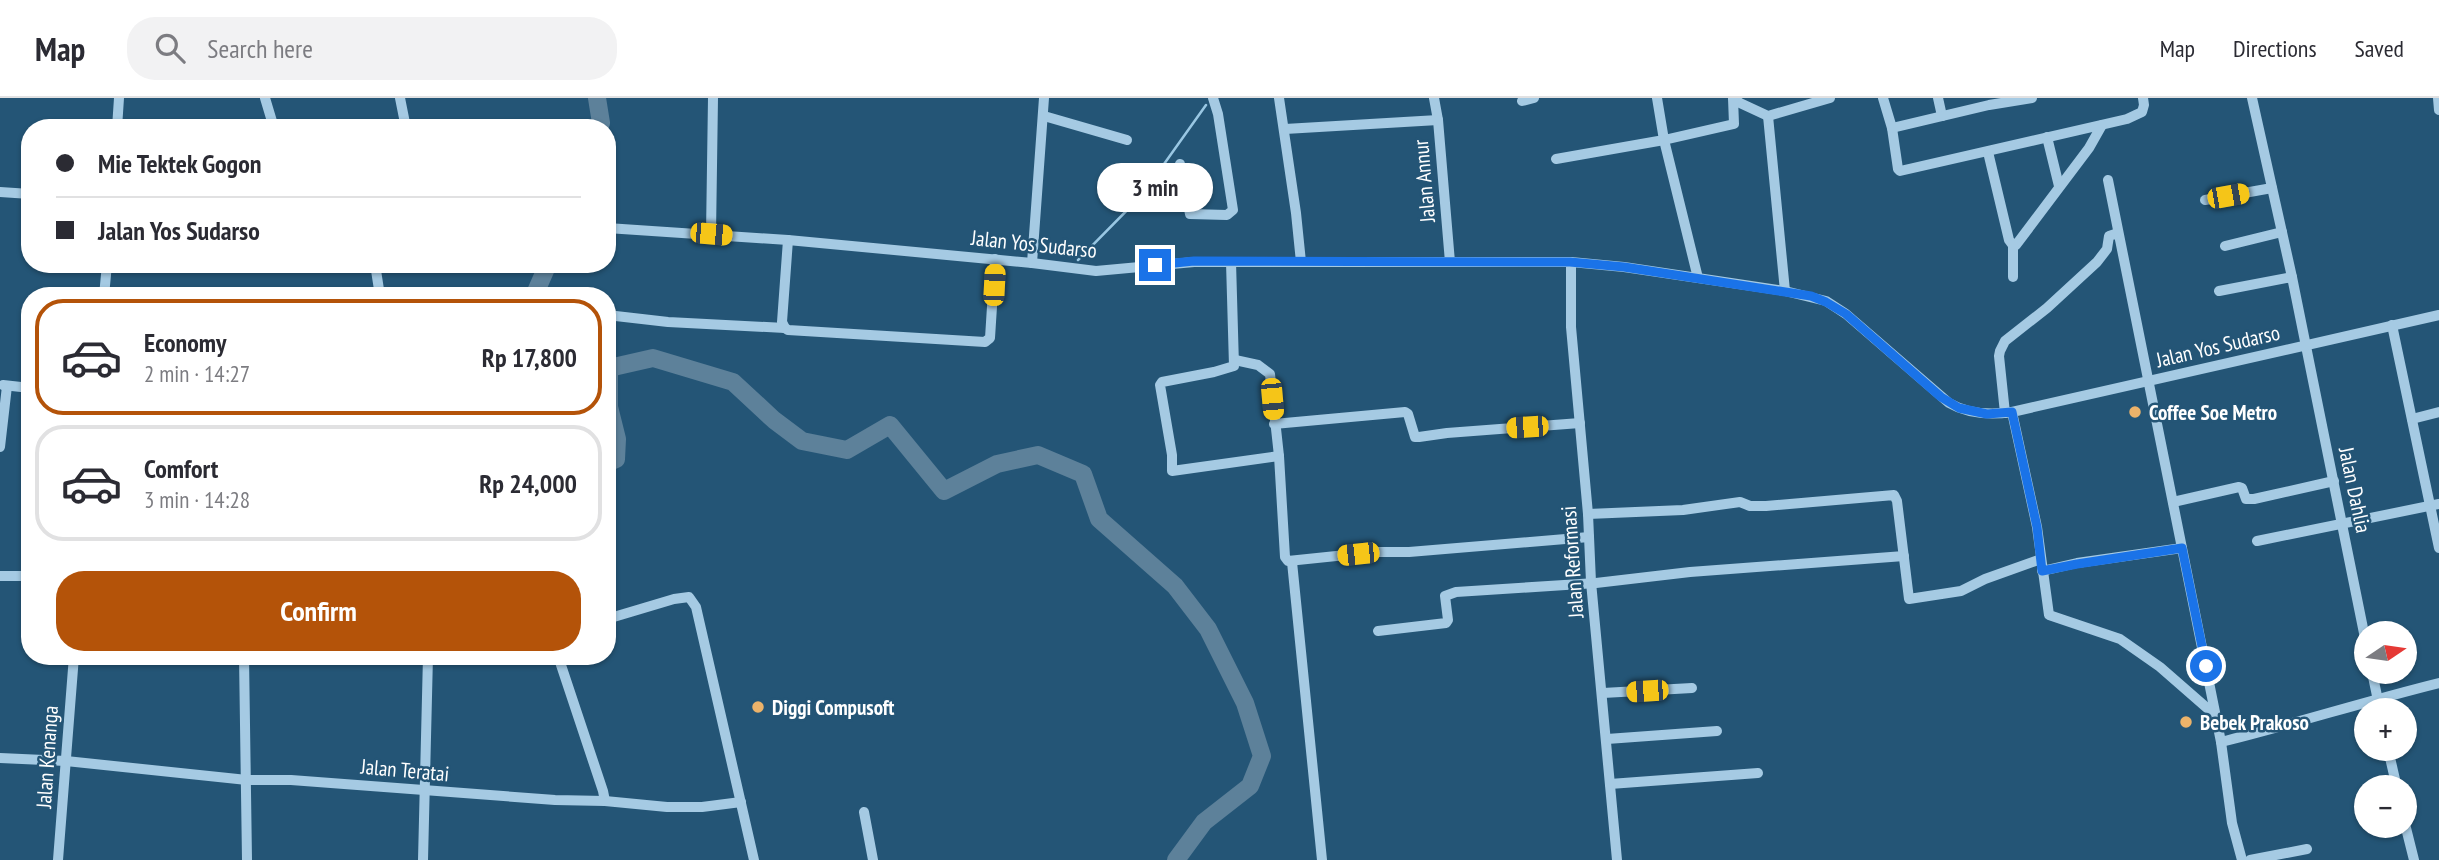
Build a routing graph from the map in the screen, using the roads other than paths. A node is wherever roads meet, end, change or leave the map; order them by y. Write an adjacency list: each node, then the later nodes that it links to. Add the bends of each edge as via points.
1 (119, 98): 25 (street)
2 (265, 98): 26 (street)
3 (400, 98): 27 (street)
4 (713, 98): 46 (street)
5 (1044, 98): 22 (street)
6 (1213, 98): 37 (street, via 1231,214 1190,214)
7 (1279, 98): 31 (street)
8 (1434, 98): 28 (street, Jalan Annur)
9 (1534, 98): 19 (street)
10 (1657, 98): 34 (street)
11 (1733, 98): 23 (street); 34 (street, via 1734,124)
12 (1830, 98): 23 (street)
13 (1883, 98): 30 (street)
14 (1938, 98): 24 (street)
15 (2032, 98): 20 (street)
16 (2143, 98): 29 (street, via 2142,112)
17 (2252, 98): 40 (street, Jalan Dahlia)
18 (2438, 98): 21 (street)
19 (1522, 100)
20 (1988, 102): 24 (street)
21 (2439, 110)
22 (1044, 116): 33 (street); 56 (street)
23 (1768, 116): 60 (street)
24 (1942, 116): 30 (street)
25 (118, 119)
26 (271, 119)
27 (404, 119)
28 (1438, 120): 31 (street); 54 (street, Jalan Annur)
29 (2102, 125): 32 (street); 39 (street)
30 (1892, 128): 35 (street, via 1899,171)
31 (1285, 129): 53 (street)
32 (2047, 137): 35 (street); 39 (street)
33 (1126, 140)
34 (1664, 140): 36 (street); 59 (street)
35 (1988, 152): 49 (street)
36 (1556, 159)
37 (1180, 164)
38 (2108, 180): 47 (street)
39 (2059, 186): 49 (street)
40 (2272, 188): 43 (street); 45 (street, Jalan Dahlia)
41 (0, 192): 42 (street)
42 (21, 193)
43 (2205, 200)
44 (616, 229): 46 (street, Jalan Yos Sudarso)
45 (2282, 232): 50 (street); 58 (street, Jalan Dahlia)
46 (711, 234): 48 (street, Jalan Yos Sudarso)
47 (2113, 235): 68 (street); 70 (street, via 2097,262 2005,341 1999,356)
48 (788, 240): 51 (street, Jalan Yos Sudarso); 65 (street)
49 (2013, 245): 57 (street)
50 (2225, 246)
51 (995, 259): 56 (street, Jalan Yos Sudarso); 65 (street, via 990,338 985,342)
52 (1231, 262): 53 (street, Jalan Yos Sudarso); 56 (street, Jalan Yos Sudarso, via 1096,271); 67 (street)
53 (1301, 262): 54 (street, Jalan Yos Sudarso)
54 (1450, 262): 55 (street, Jalan Yos Sudarso)
55 (1570, 262): 59 (street, Jalan Yos Sudarso); 74 (street, Jalan Reformasi)
56 (1032, 263)
57 (2013, 277)
58 (2292, 277): 61 (street); 66 (street, Jalan Dahlia)
59 (1698, 278): 60 (street, Jalan Yos Sudarso)
60 (1785, 291): 70 (street, Jalan Yos Sudarso, via 1826,302 1846,314 1959,408 1987,414)
61 (2219, 292)
62 (2439, 315): 64 (street, Jalan Yos Sudarso)
63 (616, 316): 65 (street)
64 (2392, 325): 66 (street, Jalan Yos Sudarso); 72 (street)
65 (785, 328)
66 (2305, 345): 68 (street, Jalan Yos Sudarso); 77 (street, Jalan Dahlia)
67 (1235, 360): 73 (street, via 1258,365 1270,374); 76 (street, via 1230,368 1160,385 1172,471)
68 (2149, 381): 70 (street, Jalan Yos Sudarso); 78 (street)
69 (4, 385): 75 (street)
70 (2009, 412): 87 (street, via 2037,527)
71 (2439, 412): 72 (street)
72 (2412, 419): 79 (street)
73 (1274, 424): 74 (street, via 1405,412 1419,437); 76 (street)
74 (1580, 424): 80 (street, Jalan Reformasi)
75 (0, 447)
76 (1279, 456): 88 (street, via 1285,557)
77 (2334, 481): 78 (street, via 2254,499 2246,499 2239,487); 81 (street, Jalan Dahlia)
78 (2173, 502): 84 (street)
79 (2435, 505): 81 (street); 85 (street)
80 (1588, 514): 82 (street, Jalan Reformasi); 86 (street, via 1894,495)
81 (2343, 525): 83 (street); 94 (street, Jalan Dahlia)
82 (1589, 537): 88 (street); 92 (street, Jalan Reformasi)
83 (2258, 541)
84 (2182, 548): 89 (street); 105 (street)
85 (2439, 548)
86 (1904, 556): 87 (street, via 1909,599 1961,592); 92 (street)
87 (2040, 559): 89 (street)
88 (1292, 562): 125 (street)
89 (2042, 571): 105 (street, via 2049,615 2120,639)
90 (0, 576): 91 (street)
91 (21, 576)
92 (1591, 582): 95 (street, via 1449,593 1445,596 1446,623); 102 (street, Jalan Reformasi)
93 (616, 616): 116 (street, via 689,597 696,607)
94 (2362, 621)
95 (1378, 631)
96 (73, 665): 110 (street, Jalan Kenanga)
97 (244, 665): 112 (street)
98 (428, 665): 114 (street)
99 (561, 665): 115 (street)
100 (2439, 683): 103 (street)
101 (1692, 688): 102 (street)
102 (1603, 694): 107 (street, Jalan Reformasi)
103 (2381, 698)
104 (2354, 706): 108 (street)
105 (2215, 715): 108 (street)
106 (1717, 731): 107 (street)
107 (1606, 739): 113 (street, Jalan Reformasi)
108 (2221, 742): 127 (street)
109 (0, 758): 110 (street, Jalan Teratai)
110 (66, 761): 112 (street, Jalan Teratai); 120 (street, Jalan Kenanga)
111 (1758, 773): 113 (street)
112 (247, 780): 114 (street, Jalan Teratai); 121 (street)
113 (1610, 784): 126 (street, Jalan Reformasi)
114 (424, 792): 115 (street, Jalan Teratai); 122 (street)
115 (605, 801): 116 (street, Jalan Teratai, via 667,807)
116 (741, 802): 123 (street)
117 (864, 812): 124 (street)
118 (2408, 838): 129 (street)
119 (2307, 849): 128 (street)
120 (58, 860)
121 (247, 860)
122 (423, 860)
123 (754, 860)
124 (873, 860)
125 (1322, 860)
126 (1617, 860)
127 (2242, 860)
128 (2250, 860)
129 (2414, 860)

